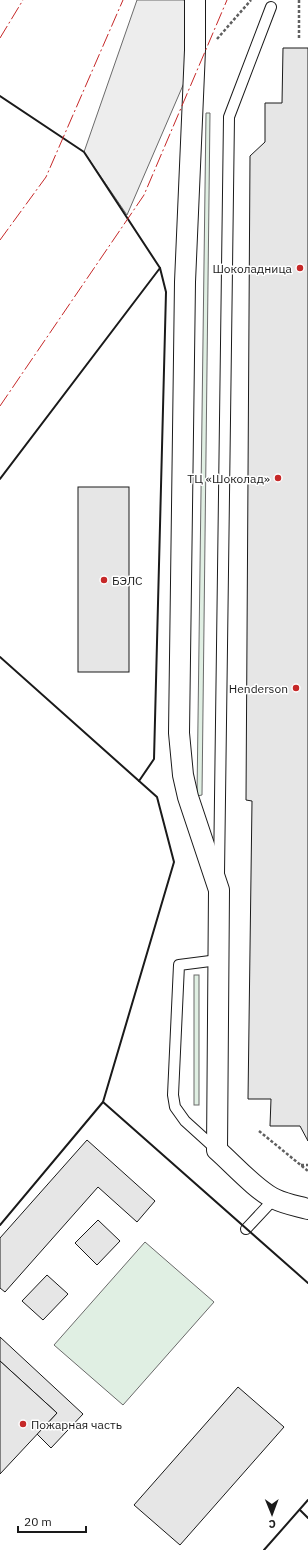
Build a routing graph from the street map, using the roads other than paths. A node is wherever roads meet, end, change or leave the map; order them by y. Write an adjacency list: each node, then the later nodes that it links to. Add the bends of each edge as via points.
1 (195, 0): 3 (street, via 196,50 185,282 179,733 188,797)
2 (271, 7): 3 (lane, via 229,117)
3 (219, 890): 4 (street)
4 (218, 960): 5 (street); 5 (lane, via 179,965 173,1095 175,1108)
5 (218, 1150): 6 (street)
6 (274, 1199): 7 (street); 8 (lane)
7 (308, 1209)
8 (246, 1229)

